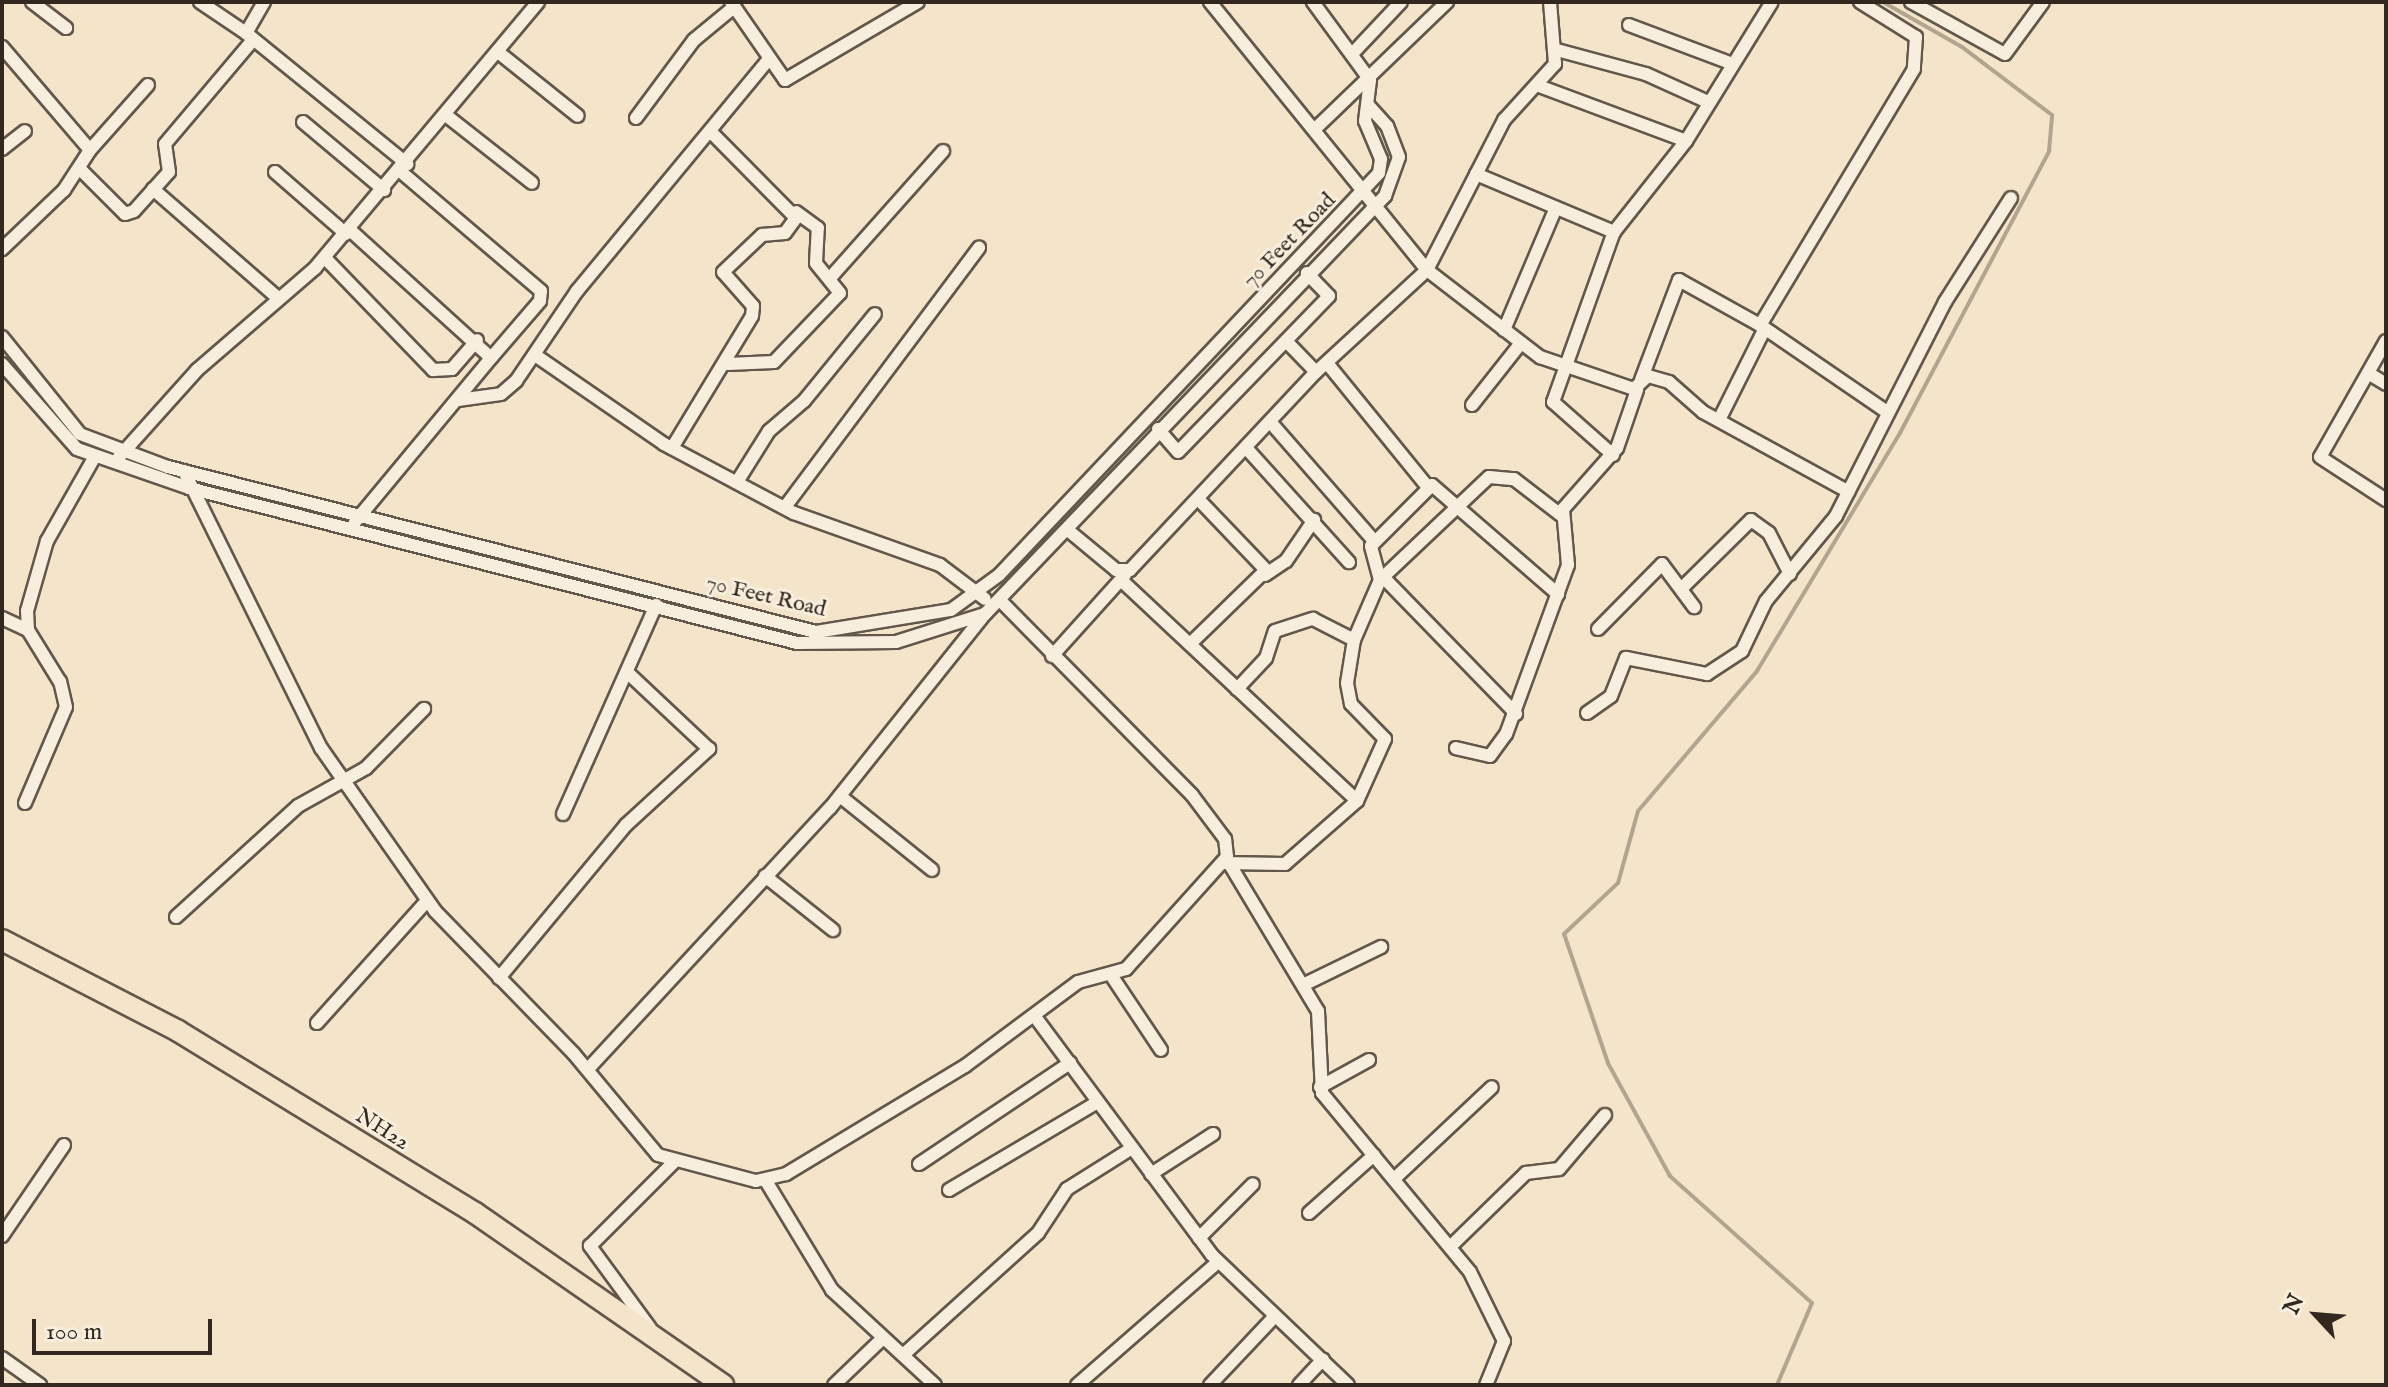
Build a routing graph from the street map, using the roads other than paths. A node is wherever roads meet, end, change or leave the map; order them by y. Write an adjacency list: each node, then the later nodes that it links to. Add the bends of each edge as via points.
1 (32, 2): 17 (street)
2 (200, 2): 18 (street)
3 (264, 2): 18 (street)
4 (538, 2): 21 (street)
5 (918, 2): 23 (street, via 791,80)
6 (1210, 2): 34 (street)
7 (1313, 2): 22 (street)
8 (1401, 2): 22 (street)
9 (1447, 2): 25 (street)
10 (1550, 2): 20 (street)
11 (1772, 2): 24 (street)
12 (1860, 2): 63 (street, via 1916,37 1914,69)
13 (1911, 2): 14 (street, via 2005,54)
14 (2043, 2)
15 (732, 4): 23 (street); 32 (street, via 694,40)
16 (1629, 25): 24 (street)
17 (66, 28)
18 (250, 37): 41 (street); 46 (street, via 165,144 170,168)
19 (2, 47): 39 (street)
20 (1557, 50): 27 (street); 28 (street, via 1646,74)
21 (498, 52): 30 (street); 31 (street)
22 (1352, 54): 25 (street)
23 (768, 60): 36 (street)
24 (1730, 63): 28 (street)
25 (1370, 80): 29 (street); 34 (street)
26 (148, 85): 39 (street)
27 (1539, 86): 37 (street); 44 (street, via 1504,120)
28 (1708, 102): 37 (street)
29 (1368, 105): 48 (street, 70 Feet Road, via 1365,121 1381,166); 50 (street, 70 Feet Road, via 1387,126 1399,157 1388,192)
30 (447, 116): 41 (street); 45 (street)
31 (578, 116)
32 (636, 118)
33 (303, 122): 47 (street)
34 (1314, 130): 48 (street)
35 (25, 131): 38 (street)
36 (710, 131): 52 (street); 70 (street, via 577,291)
37 (1686, 141): 54 (street)
38 (2, 149)
39 (90, 150): 42 (street)
40 (943, 151): 60 (street)
41 (403, 167): 47 (street); 71 (street, via 541,291 540,301)
42 (81, 170): 46 (street, via 125,214); 56 (street)
43 (275, 172): 53 (street)
44 (1476, 174): 51 (street); 58 (street)
45 (532, 183)
46 (153, 189): 61 (street)
47 (384, 190): 53 (street)
48 (1364, 194): 50 (street); 114 (street, 70 Feet Road)
49 (2011, 198): 82 (street)
50 (1374, 206): 58 (street); 59 (street, 70 Feet Road)
51 (1555, 210): 54 (street); 64 (street)
52 (796, 212): 60 (street, via 822,235 816,263); 73 (street, via 785,233 762,235 723,272 754,311)
53 (348, 232): 57 (street); 66 (street)
54 (1614, 232): 75 (street)
55 (979, 248): 100 (street)
56 (2, 249)
57 (325, 258): 61 (street); 66 (street, via 433,370 452,369)
58 (1427, 270): 64 (street); 72 (street)
59 (1307, 273): 67 (street, via 1329,296); 85 (street, 70 Feet Road)
60 (830, 278): 73 (street, via 840,293 784,356 763,366)
61 (278, 298): 87 (street)
62 (875, 314): 93 (street, via 804,401 769,431)
63 (1762, 328): 78 (street, via 1679,280); 82 (street); 83 (street)
64 (1504, 330): 69 (street)
65 (2, 337): 87 (street, 70 Feet Road, via 72,427)
66 (477, 340): 71 (street)
67 (1286, 341): 76 (street); 85 (street, via 1178,452)
68 (2386, 341): 77 (street)
69 (1521, 343): 75 (street); 81 (street)
70 (535, 355): 80 (street, via 501,394); 86 (street)
71 (491, 358): 80 (street)
72 (1327, 363): 76 (street); 94 (street, via 1354,405)
73 (728, 364): 86 (street)
74 (3, 369): 90 (street, 70 Feet Road, via 53,429)
75 (1566, 369): 78 (street); 89 (street, via 1553,402)
76 (1316, 372): 84 (street)
77 (2368, 373): 79 (street); 97 (street, via 2320,458)
78 (1638, 384): 83 (street, via 1669,382); 89 (street, via 1635,406)
79 (2386, 384)
80 (458, 400): 102 (street)
81 (1472, 405)
82 (1887, 412): 96 (street)
83 (1719, 420): 96 (street)
84 (1272, 424): 88 (street); 106 (street)
85 (1158, 429): 105 (street, 70 Feet Road)
86 (672, 448): 93 (street)
87 (122, 450): 91 (street); 92 (street, 70 Feet Road)
88 (1248, 450): 98 (street); 103 (street)
89 (1613, 455): 101 (street)
90 (94, 458): 91 (street, 70 Feet Road); 121 (street, via 47,541)
91 (116, 464): 95 (street, 70 Feet Road)
92 (184, 471): 95 (street); 102 (street, 70 Feet Road)
93 (737, 482): 100 (street)
94 (1427, 486): 99 (street); 106 (street)
95 (189, 488): 104 (street, 70 Feet Road); 133 (street)
96 (1849, 492): 108 (street)
97 (2386, 500)
98 (1200, 501): 109 (street); 110 (street)
99 (1457, 505): 101 (street, via 1497,475 1524,484); 111 (street); 115 (street)
100 (785, 507): 114 (street, via 940,565)
101 (1561, 515): 115 (street, via 1568,565)
102 (360, 516): 104 (street); 112 (street, 70 Feet Road)
103 (1314, 520): 107 (street); 110 (street, via 1286,561)
104 (351, 528): 112 (street, 70 Feet Road)
105 (1069, 531): 109 (street); 118 (street, 70 Feet Road)
106 (1374, 541): 111 (street, via 1369,554)
107 (1349, 562)
108 (1790, 574): 113 (street, via 1754,520); 130 (street, via 1734,659 1703,674 1631,657 1619,666 1611,696)
109 (1126, 575): 124 (street); 126 (street)
110 (1265, 575): 124 (street)
111 (1382, 578): 123 (street); 131 (street)
112 (609, 586): 116 (street, 70 Feet Road); 122 (street, 70 Feet Road)
113 (1682, 588): 117 (street); 120 (street, via 1662,564)
114 (980, 593): 118 (street); 122 (street, 70 Feet Road, via 941,613)
115 (1558, 594): 131 (street)
116 (656, 605): 125 (street, 70 Feet Road); 127 (street)
117 (1694, 607)
118 (992, 608): 125 (street, 70 Feet Road, via 896,642); 126 (street); 134 (street)
119 (2, 618): 121 (street)
120 (1598, 629)
121 (28, 630): 136 (street, via 60,682 66,707)
122 (808, 630): 125 (street)
123 (1354, 640): 128 (street, via 1313,619 1275,631 1266,658); 135 (street, via 1348,699 1385,739)
124 (1190, 644): 128 (street)
125 (805, 645)
126 (1052, 656): 138 (street, via 1192,795 1225,839)
127 (627, 672): 137 (street); 147 (street, via 709,749 626,825)
128 (1237, 689): 135 (street)
129 (424, 709): 133 (street)
130 (1587, 713)
131 (1516, 714): 132 (street, via 1493,754)
132 (1456, 748)
133 (343, 783): 141 (street); 142 (street, via 298,806)
134 (840, 796): 139 (street); 140 (street)
135 (1357, 801): 138 (street, via 1285,864)
136 (25, 803)
137 (563, 814)
138 (1226, 863): 146 (street, via 1126,969); 148 (street)
139 (932, 870)
140 (765, 876): 143 (street); 154 (street)
141 (427, 901): 147 (street); 150 (street)
142 (176, 917)
143 (833, 930)
144 (2, 940): 177 (highway, NH22, via 273,1088 475,1213)
145 (1381, 947): 148 (street)
146 (1111, 975): 149 (street, via 1068,988); 151 (street)
147 (499, 978): 154 (street)
148 (1303, 985): 155 (street, via 1320,1019)
149 (1036, 1018): 153 (street); 167 (street)
150 (317, 1023)
151 (1161, 1050)
152 (1369, 1060): 155 (street)
153 (1070, 1063): 157 (street); 164 (street)
154 (588, 1069): 163 (street, via 658,1155)
155 (1320, 1087): 162 (street)
156 (1492, 1087): 166 (street)
157 (1098, 1102): 161 (street); 169 (street)
158 (1605, 1115): 173 (street, via 1559,1169 1526,1173)
159 (1213, 1134): 165 (street)
160 (64, 1145): 171 (street)
161 (1132, 1148): 165 (street); 178 (street, via 1067,1189 1038,1233)
162 (1374, 1155): 166 (street); 170 (street)
163 (673, 1163): 167 (street, via 709,1163); 177 (street, via 590,1246)
164 (919, 1164)
165 (1151, 1174): 172 (street)
166 (1394, 1179): 173 (street)
167 (766, 1181): 176 (street, via 815,1267)
168 (1253, 1184): 172 (street)
169 (949, 1190)
170 (1309, 1213)
171 (2, 1236)
172 (1199, 1238): 174 (street)
173 (1451, 1246): 189 (street, via 1504,1341)
174 (1218, 1262): 175 (street); 185 (street)
175 (1274, 1317): 180 (street); 186 (street)
176 (883, 1338): 178 (street); 183 (street)
177 (660, 1342): 182 (highway, NH22)
178 (903, 1355): 184 (street)
179 (2, 1358): 181 (street)
180 (1323, 1359): 187 (street); 188 (street)
181 (40, 1385)
182 (723, 1385)
183 (834, 1385)
184 (935, 1385)
185 (1077, 1385)
186 (1210, 1385)
187 (1299, 1385)
188 (1348, 1385)
189 (1486, 1385)

